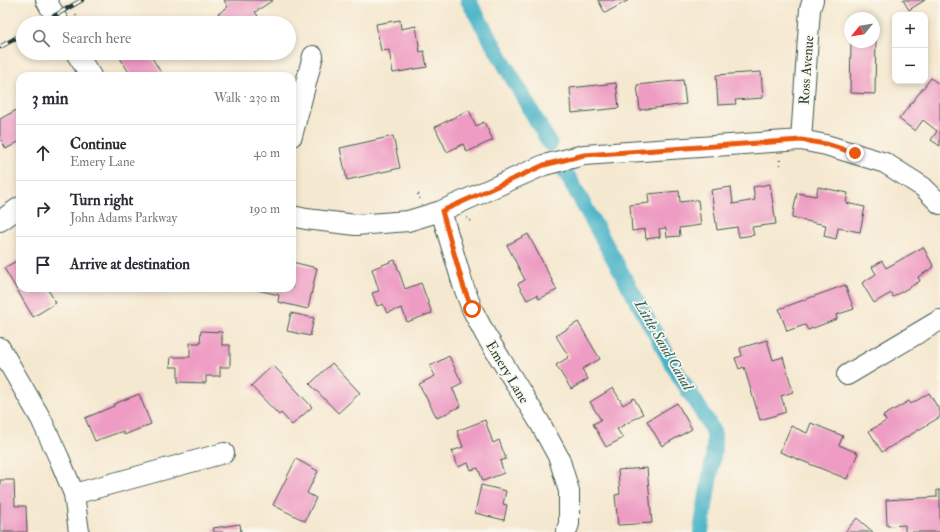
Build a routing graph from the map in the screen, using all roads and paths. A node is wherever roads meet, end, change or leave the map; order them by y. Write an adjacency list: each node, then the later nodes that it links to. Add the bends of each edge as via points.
1 (46, 0): 3 (street)
2 (813, 0): 8 (street, Ross Avenue, via 810,10)
3 (55, 16)
4 (313, 56): 7 (street)
5 (80, 60): 6 (street)
6 (88, 72)
7 (296, 121)
8 (801, 140): 13 (street, via 826,144 885,163 923,187); 15 (street, via 584,155 544,165)
9 (780, 158): 10 (path)
10 (780, 165)
11 (296, 190): 12 (path)
12 (299, 190)
13 (940, 204)
14 (16, 210): 17 (street)
15 (442, 211): 16 (street, via 408,221 356,225); 24 (street, Emery Lane, via 472,309 559,458 569,491 569,524)
16 (296, 217)
17 (0, 221)
18 (940, 320): 20 (street)
19 (0, 348): 22 (street, via 41,419)
20 (847, 375)
21 (224, 453): 22 (street)
22 (74, 494): 23 (street)
23 (79, 532)
24 (566, 532)

